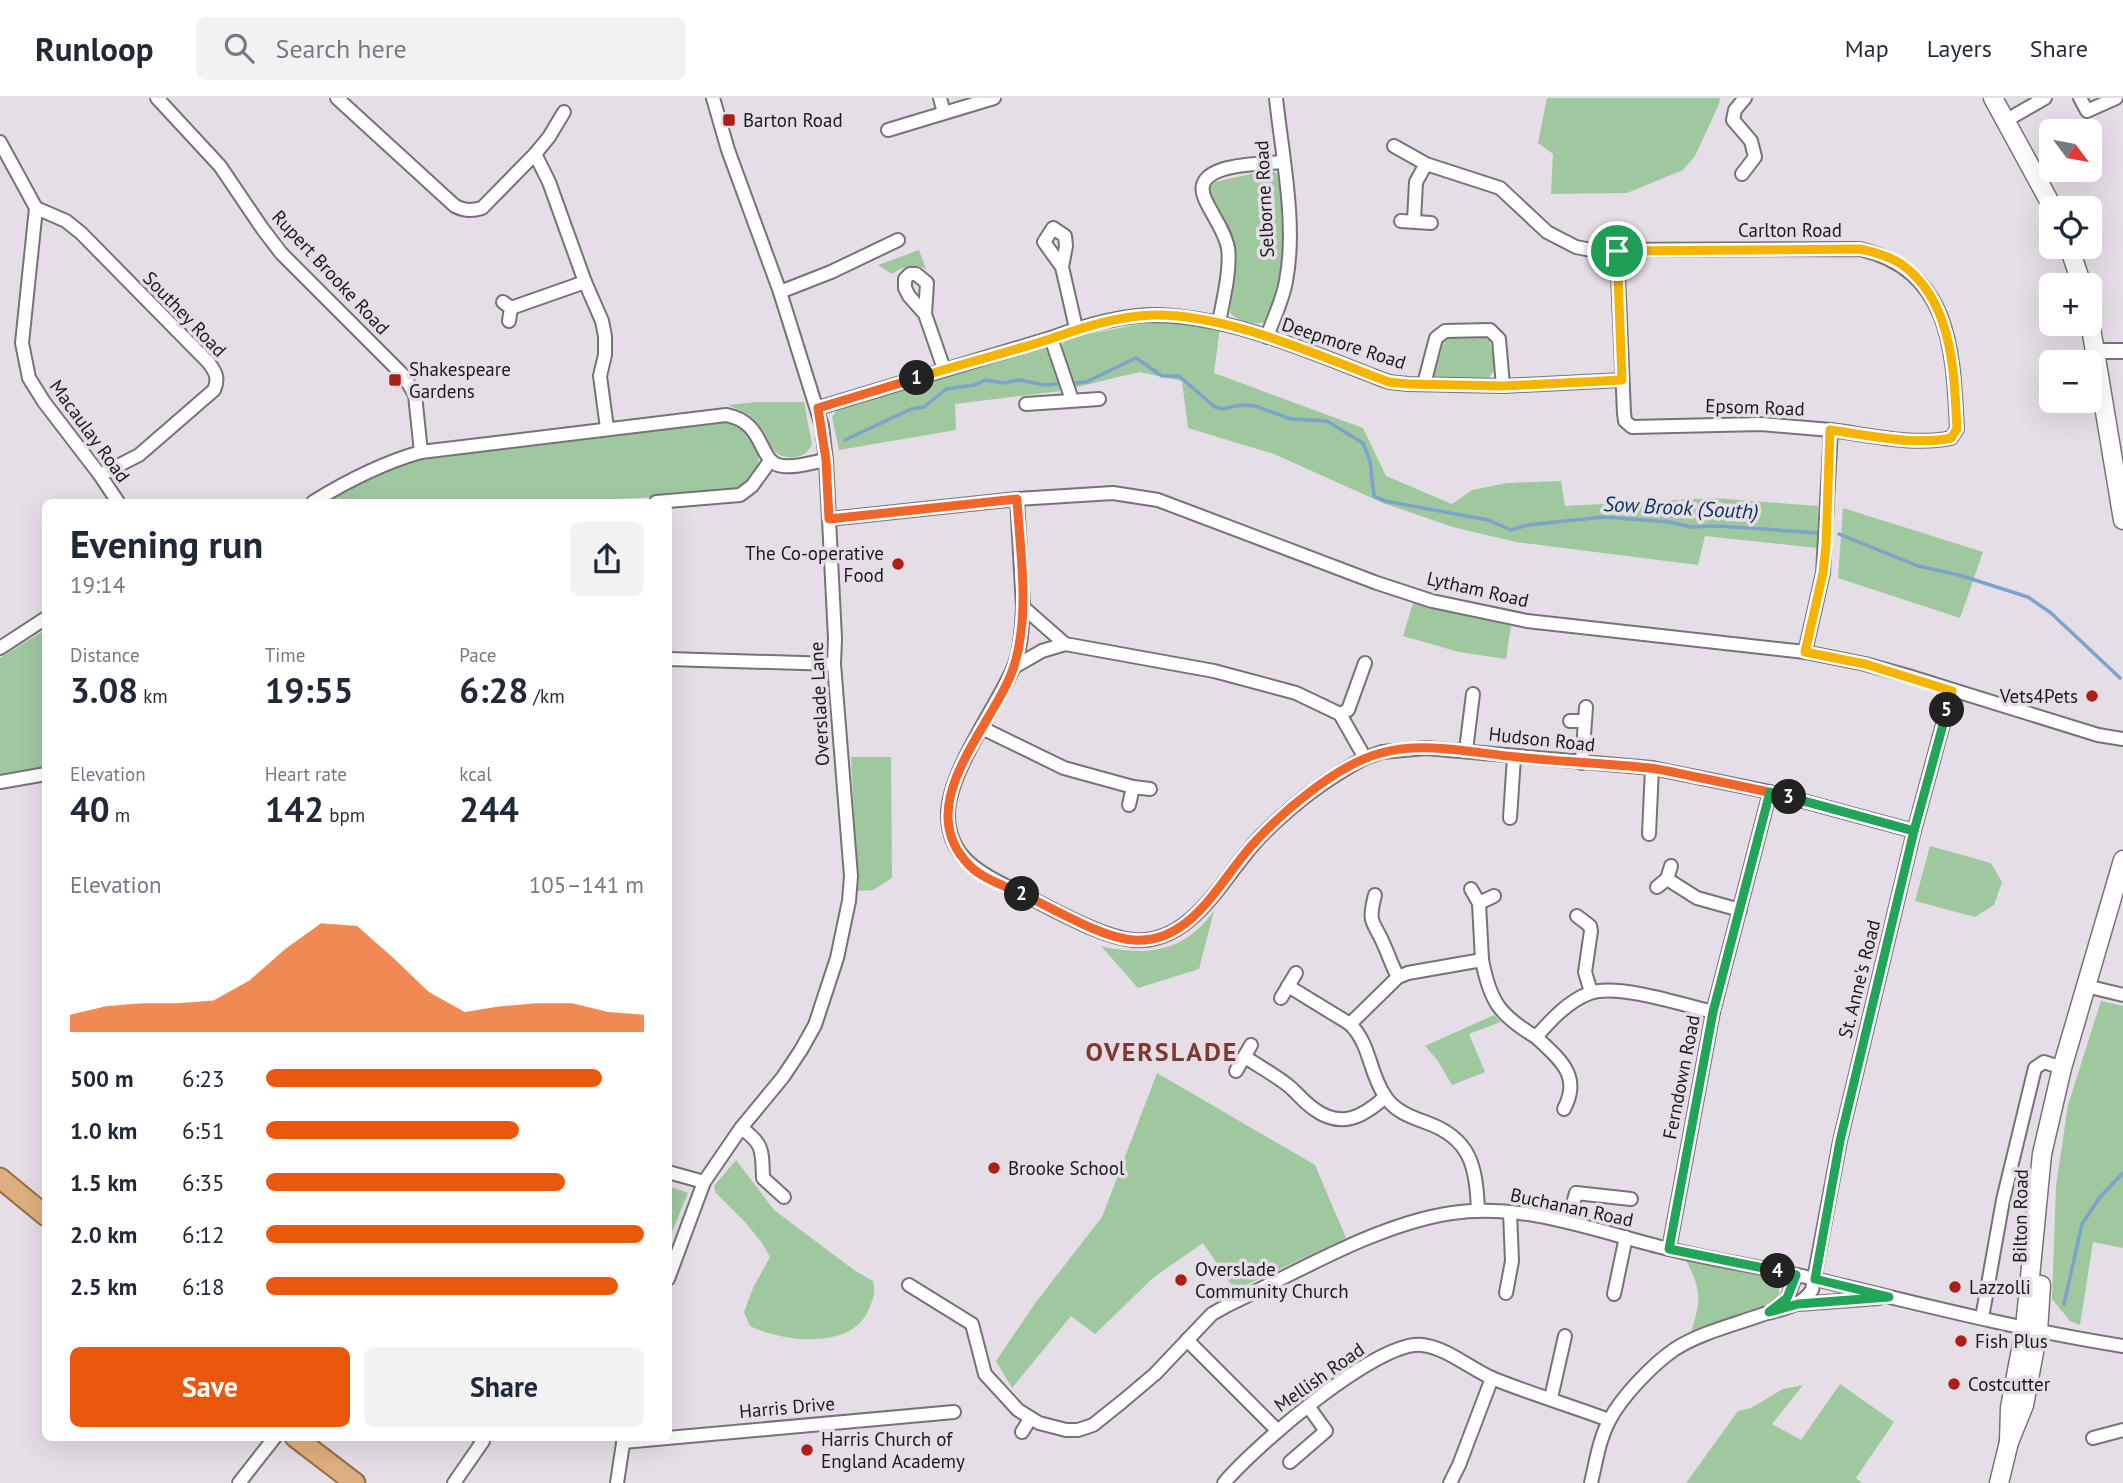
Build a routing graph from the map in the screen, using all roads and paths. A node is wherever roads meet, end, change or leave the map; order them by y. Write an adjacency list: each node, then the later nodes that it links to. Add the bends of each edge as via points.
1 (157, 98): 50 (street, Rupert Brooke Road, via 220,166 281,253 404,376 415,395)
2 (337, 98): 19 (street, via 462,210 482,208)
3 (713, 98): 30 (street, Overslade Lane)
4 (940, 98): 14 (street)
5 (994, 98): 14 (street)
6 (1276, 98): 20 (street, Selborne Road)
7 (1993, 98): 15 (main road)
8 (2045, 98): 15 (street)
9 (2080, 98): 10 (street, via 2087,111)
10 (2116, 98): 13 (street)
11 (1750, 100): 22 (street, via 1735,110 1733,120 1751,141 1755,157)
12 (565, 110): 19 (street)
13 (2123, 111)
14 (944, 113): 16 (street)
15 (2005, 121): 23 (main road)
16 (888, 130)
17 (0, 142): 24 (street)
18 (1394, 146): 21 (street, Carlton Road)
19 (535, 155): 29 (street, via 550,182)
20 (1283, 162): 33 (street, via 1235,166 1213,173 1203,184 1203,195 1228,248); 35 (street, Selborne Road, via 1289,248 1286,282)
21 (1426, 164): 25 (street, via 1416,182 1407,221); 27 (street, Carlton Road, via 1500,188 1539,226 1576,247)
22 (1742, 174)
23 (2046, 196)
24 (36, 208): 53 (street, Macaulay Road, via 24,360 44,402); 53 (street, Southey Road, via 82,233 216,373 214,390 172,428 139,455)
25 (1431, 223)
26 (898, 240): 30 (street)
27 (1617, 251): 40 (street, Epsom Road); 49 (street, Carlton Road, via 1860,249 1900,264 1923,286 1942,322 1950,349 1957,429 1951,438 1941,440)
28 (1062, 267): 34 (street)
29 (584, 282): 32 (street, via 507,305); 48 (street, via 605,336 600,376)
30 (780, 292): 47 (street, Overslade Lane)
31 (925, 314): 39 (street)
32 (509, 321)
33 (1219, 322): 34 (street, Deepmore Road, via 1155,315); 35 (street, Deepmore Road)
34 (1076, 328): 36 (street, Deepmore Road)
35 (1267, 337): 41 (street, Deepmore Road, via 1389,382)
36 (1051, 338): 39 (street, Deepmore Road); 45 (street)
37 (2102, 351): 38 (street)
38 (2123, 351)
39 (944, 369): 47 (street, Deepmore Road)
40 (1622, 380): 42 (street, Deepmore Road); 49 (street, Epsom Road, via 1625,421 1632,426 1761,424)
41 (1424, 384): 42 (street, Deepmore Road); 42 (street, via 1442,331 1490,330 1499,339)
42 (1503, 386)
43 (2102, 389): 59 (main road)
44 (1099, 399): 45 (street)
45 (1072, 400): 46 (street)
46 (1026, 404)
47 (818, 408): 51 (street, Overslade Lane)
48 (607, 428): 50 (street); 52 (street, via 737,417 757,433)
49 (1830, 430): 64 (street, Epsom Road, via 1823,573)
50 (421, 452): 55 (street, via 344,483)
51 (826, 460): 52 (street, via 785,467); 58 (street, Overslade Lane)
52 (769, 461): 57 (street, via 740,495)
53 (100, 475): 54 (street, Macaulay Road)
54 (116, 499)
55 (318, 499)
56 (1017, 499): 58 (street, Lytham Road); 60 (street); 64 (street, Lytham Road, via 1113,493 1158,500 1432,601 1542,623)
57 (672, 501)
58 (829, 519): 67 (street, Overslade Lane)
59 (2123, 520)
60 (1023, 607): 62 (street); 68 (street, Hudson Road)
61 (42, 621): 63 (street)
62 (1065, 644): 68 (street); 72 (street, via 1214,671 1296,693)
63 (0, 648)
64 (1805, 652): 69 (street, Lytham Road, via 1865,664)
65 (672, 659): 67 (street)
66 (1365, 663): 72 (street, via 1348,710)
67 (834, 664): 116 (street, Overslade Lane, via 851,876 844,932 815,1025 783,1077)
68 (1014, 667): 75 (street, Hudson Road)
69 (1952, 691): 76 (street, Lytham Road, via 2098,736); 89 (street, St. Anne's Road)
70 (1473, 694): 77 (street)
71 (1586, 707): 74 (street)
72 (1340, 714): 79 (street)
73 (1570, 720): 74 (street)
74 (1584, 721): 80 (street)
75 (982, 728): 79 (street, Hudson Road, via 948,802 950,830 965,860 985,876 1070,917 1134,940 1156,938 1194,916 1265,832 1325,781); 84 (street, via 1064,768)
76 (2123, 739)
77 (1466, 750): 78 (street, Hudson Road); 79 (street, Hudson Road, via 1398,750)
78 (1514, 757): 80 (street, Hudson Road); 88 (street)
79 (1365, 758)
80 (1582, 763): 81 (street, Hudson Road)
81 (1652, 768): 86 (street, Hudson Road); 90 (street)
82 (42, 775): 83 (street)
83 (0, 782)
84 (1133, 787): 85 (street); 87 (street)
85 (1150, 789)
86 (1770, 792): 89 (street, Hudson Road); 97 (street, Ferndown Road)
87 (1129, 805)
88 (1510, 818)
89 (1914, 831): 130 (street, St. Anne's Road, via 1840,1141)
90 (1648, 838)
91 (2123, 860): 103 (main road, Bilton Road)
92 (1665, 877): 97 (street, via 1696,898)
93 (1471, 889): 96 (street)
94 (1494, 896): 96 (street)
95 (1370, 903): 101 (street, via 1372,924)
96 (1479, 903): 99 (street)
97 (1740, 910): 107 (street, Ferndown Road)
98 (1577, 916): 104 (street, via 1595,923 1585,960)
99 (1482, 960): 101 (street); 109 (street, via 1496,1006)
100 (1296, 973): 102 (street)
101 (1398, 977): 108 (street)
102 (1288, 986): 106 (street); 108 (street)
103 (2086, 986): 105 (street); 112 (main road, Bilton Road)
104 (1591, 992): 107 (street, via 1629,992); 109 (street, via 1555,1015)
105 (2123, 995)
106 (1280, 998)
107 (1713, 1012): 127 (street, Ferndown Road)
108 (1350, 1024): 114 (street, via 1364,1042)
109 (1536, 1037): 115 (street, via 1558,1058 1570,1078 1577,1098)
110 (1251, 1045): 111 (street)
111 (1245, 1057): 113 (street); 114 (street, via 1292,1088 1312,1109 1332,1118 1355,1119)
112 (2062, 1068): 137 (street, Bilton Road, via 2044,1062 2035,1068 2003,1200); 138 (main road, Bilton Road, via 2042,1154 2041,1288)
113 (1236, 1071)
114 (1385, 1097): 122 (street, via 1404,1113 1446,1131 1463,1146 1476,1174)
115 (1564, 1109)
116 (741, 1128): 119 (street, Overslade Lane); 120 (street, via 762,1149 763,1178)
117 (672, 1173): 119 (street)
118 (0, 1178): 124 (highway)
119 (704, 1182): 128 (street, Overslade Lane)
120 (784, 1196)
121 (1631, 1199): 125 (street, via 1576,1193)
122 (1478, 1210): 123 (street, Buchanan Road); 140 (street, Buchanan Road, via 1431,1216 1351,1246 1212,1314)
123 (1510, 1212): 125 (street, Buchanan Road); 132 (street, via 1513,1261)
124 (42, 1213)
125 (1568, 1222): 126 (street, Buchanan Road)
126 (1626, 1237): 127 (street, Buchanan Road); 133 (street)
127 (1669, 1249): 129 (street, Buchanan Road)
128 (672, 1268)
129 (1796, 1275): 130 (street, Buchanan Road); 136 (street, via 1787,1298)
130 (1815, 1279): 134 (street, Buchanan Road); 135 (street, via 1807,1297)
131 (909, 1285): 146 (street, Buchanan Road, via 972,1324 985,1374)
132 (1506, 1293)
133 (1614, 1294)
134 (1889, 1297): 135 (street); 137 (street, Buchanan Road)
135 (1798, 1304): 136 (street)
136 (1769, 1312): 147 (street, via 1675,1349 1640,1381)
137 (1982, 1318): 138 (street, Buchanan Road)
138 (2031, 1330): 141 (street, Buchanan Road); 157 (main road, Bilton Road, via 2010,1408); 157 (main road, Bilton Road, via 2024,1405)
139 (1565, 1336): 143 (street)
140 (1187, 1340): 146 (street, Buchanan Road, via 1156,1374 1093,1425 1066,1430); 148 (street)
141 (2123, 1346)
142 (1492, 1378): 143 (street, Mellish Road); 144 (street, Mellish Road, via 1450,1355 1422,1345 1410,1346 1368,1364); 164 (street)
143 (1551, 1398): 147 (street, Mellish Road)
144 (1308, 1406): 148 (street, Mellish Road); 158 (street, via 1326,1431)
145 (954, 1412): 151 (street, Harris Drive)
146 (1030, 1419): 150 (street)
147 (1609, 1420): 165 (street)
148 (1277, 1430): 163 (street, Mellish Road)
149 (2123, 1430): 152 (street)
150 (1022, 1432)
151 (672, 1435)
152 (2093, 1438)
153 (272, 1441): 159 (street)
154 (300, 1441): 160 (highway)
155 (483, 1441): 161 (street)
156 (624, 1441): 162 (street)
157 (2009, 1442): 166 (main road, Bilton Road)
158 (1290, 1462)
159 (239, 1483)
160 (355, 1483)
161 (454, 1483)
162 (617, 1483)
163 (1224, 1483)
164 (1450, 1483)
165 (1591, 1483)
166 (1999, 1483)

